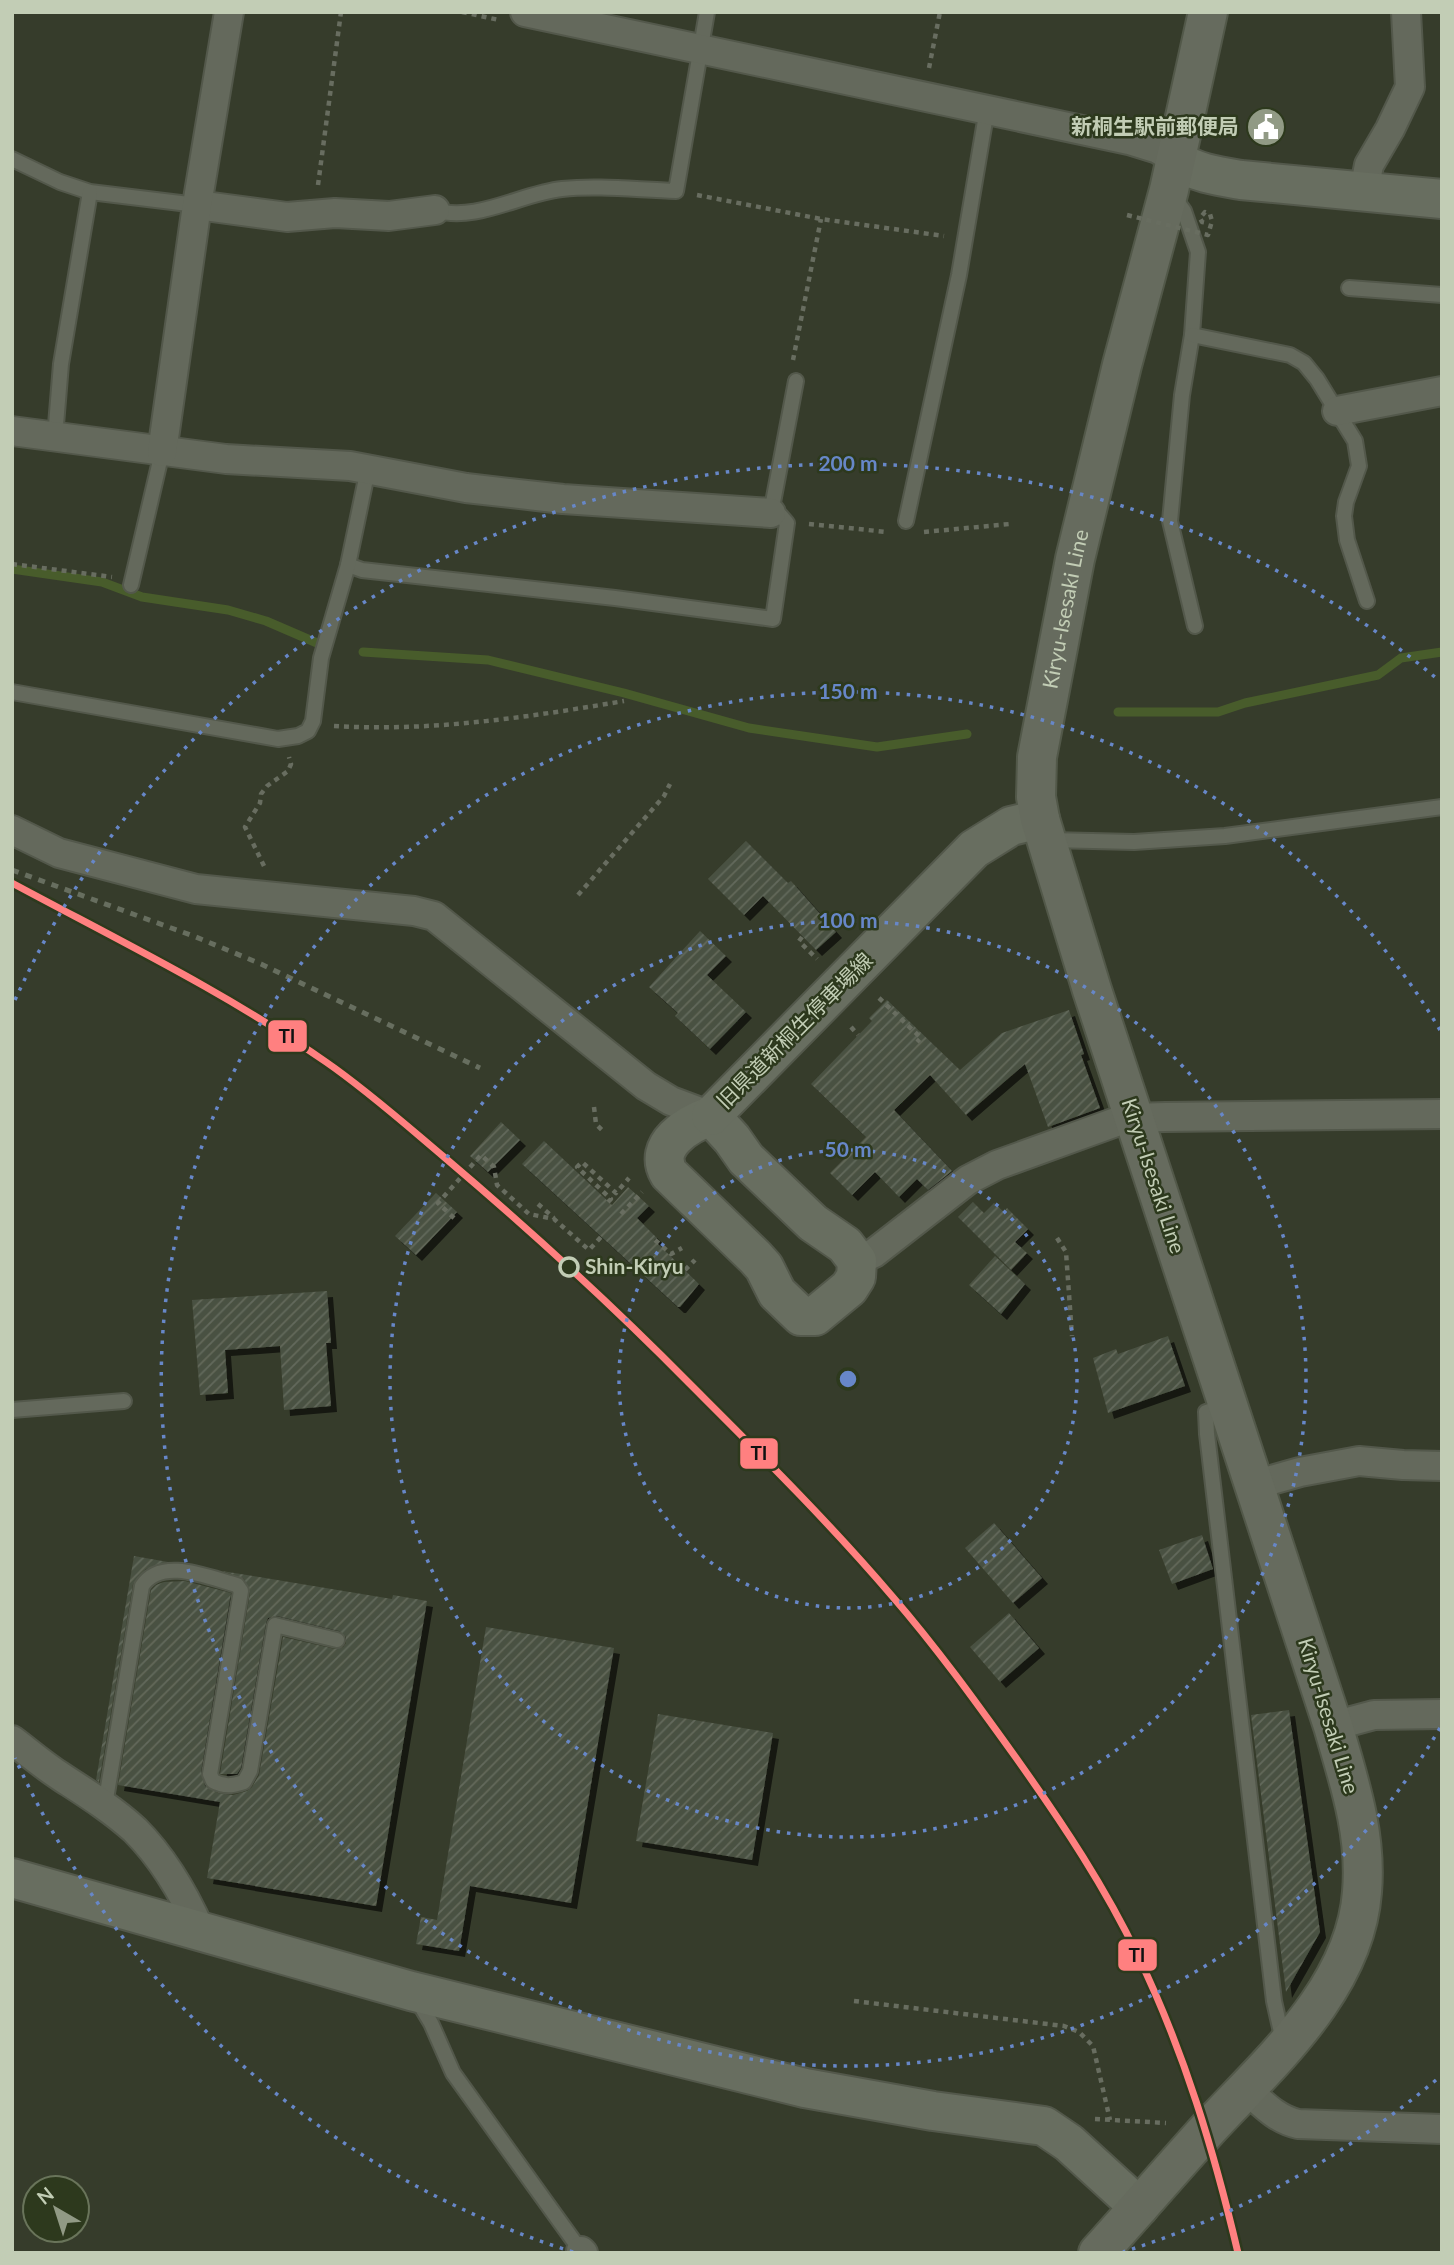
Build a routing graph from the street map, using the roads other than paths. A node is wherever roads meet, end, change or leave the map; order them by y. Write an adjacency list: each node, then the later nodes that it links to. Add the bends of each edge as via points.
1 (229, 12): 13 (street)
2 (524, 12): 6 (street)
3 (707, 12): 6 (lane)
4 (1208, 12): 9 (main road, Kiryu-Isesaki Line)
5 (1406, 12): 10 (street, via 1409,87 1369,165)
6 (702, 51): 7 (street); 14 (lane, via 676,191 562,189 489,208)
7 (987, 109): 9 (street, via 1150,146); 26 (lane, via 966,239)
8 (12, 159): 11 (lane)
9 (1172, 175): 10 (street, via 1190,169 1241,180); 17 (lane, via 1198,252); 34 (main road, Kiryu-Isesaki Line, via 1075,559 1037,757)
10 (1364, 191): 12 (street)
11 (90, 192): 13 (lane); 22 (lane, via 61,364)
12 (1442, 199)
13 (197, 205): 14 (street, via 287,217 335,213 389,216); 23 (street)
14 (435, 210)
15 (1349, 288): 16 (lane)
16 (1442, 295)
17 (1192, 335): 20 (lane, via 1290,355 1304,362); 30 (lane, via 1170,521)
18 (796, 381): 25 (lane)
19 (1442, 391): 20 (street)
20 (1337, 411): 29 (lane, via 1358,455 1344,516)
21 (12, 431): 22 (street)
22 (55, 437): 23 (street)
23 (162, 452): 24 (street); 28 (lane)
24 (368, 469): 25 (street, via 466,488 563,499); 27 (lane)
25 (771, 513): 27 (lane, via 787,523 773,619)
26 (906, 522)
27 (348, 565): 31 (lane, via 321,658 313,721 298,736 278,739)
28 (131, 582)
29 (1367, 601)
30 (1195, 626)
31 (12, 692)
32 (1442, 807): 34 (lane, via 1225,836 1134,842 1064,839)
33 (12, 830): 36 (street, via 59,853 175,885 434,916 646,1086)
34 (1043, 830): 36 (street, 旧県道新桐生停車場線, via 1011,826 974,849); 37 (main road, Kiryu-Isesaki Line)
35 (1442, 1114): 37 (street)
36 (711, 1116): 38 (street, via 746,1159 813,1223 845,1244); 38 (street, 旧県道新桐生停車場線, via 691,1123 675,1137 664,1154 664,1167 764,1267 783,1302 801,1316 815,1316 849,1288 856,1277)
37 (1134, 1118): 38 (street, via 997,1165 968,1180 874,1253); 40 (main road, Kiryu-Isesaki Line)
38 (857, 1261)
39 (124, 1401): 41 (lane)
40 (1227, 1405): 43 (main road, Kiryu-Isesaki Line); 52 (lane, via 1206,1412 1207,1434 1274,2001)
41 (12, 1410)
42 (1442, 1466): 43 (street, via 1359,1461)
43 (1254, 1485): 46 (main road, Kiryu-Isesaki Line)
44 (337, 1640): 48 (lane, via 275,1625 250,1771 244,1782 221,1785 210,1774 241,1591 237,1585 169,1570 147,1578)
45 (1442, 1714): 46 (street, via 1374,1715)
46 (1333, 1726): 52 (main road, Kiryu-Isesaki Line, via 1359,1816 1363,1860 1359,1914 1344,1959)
47 (12, 1740): 48 (street)
48 (105, 1805): 50 (street, via 160,1860 187,1900)
49 (12, 1878): 50 (street)
50 (200, 1930): 51 (street)
51 (411, 1991): 55 (street, via 805,2088 1044,2126); 56 (lane, via 453,2073)
52 (1285, 2045): 53 (main road, Kiryu-Isesaki Line)
53 (1246, 2089): 54 (street, via 1284,2121 1298,2124); 55 (main road, Kiryu-Isesaki Line)
54 (1442, 2129)
55 (1139, 2207): 57 (main road, Kiryu-Isesaki Line)
56 (582, 2252)
57 (1098, 2253)

